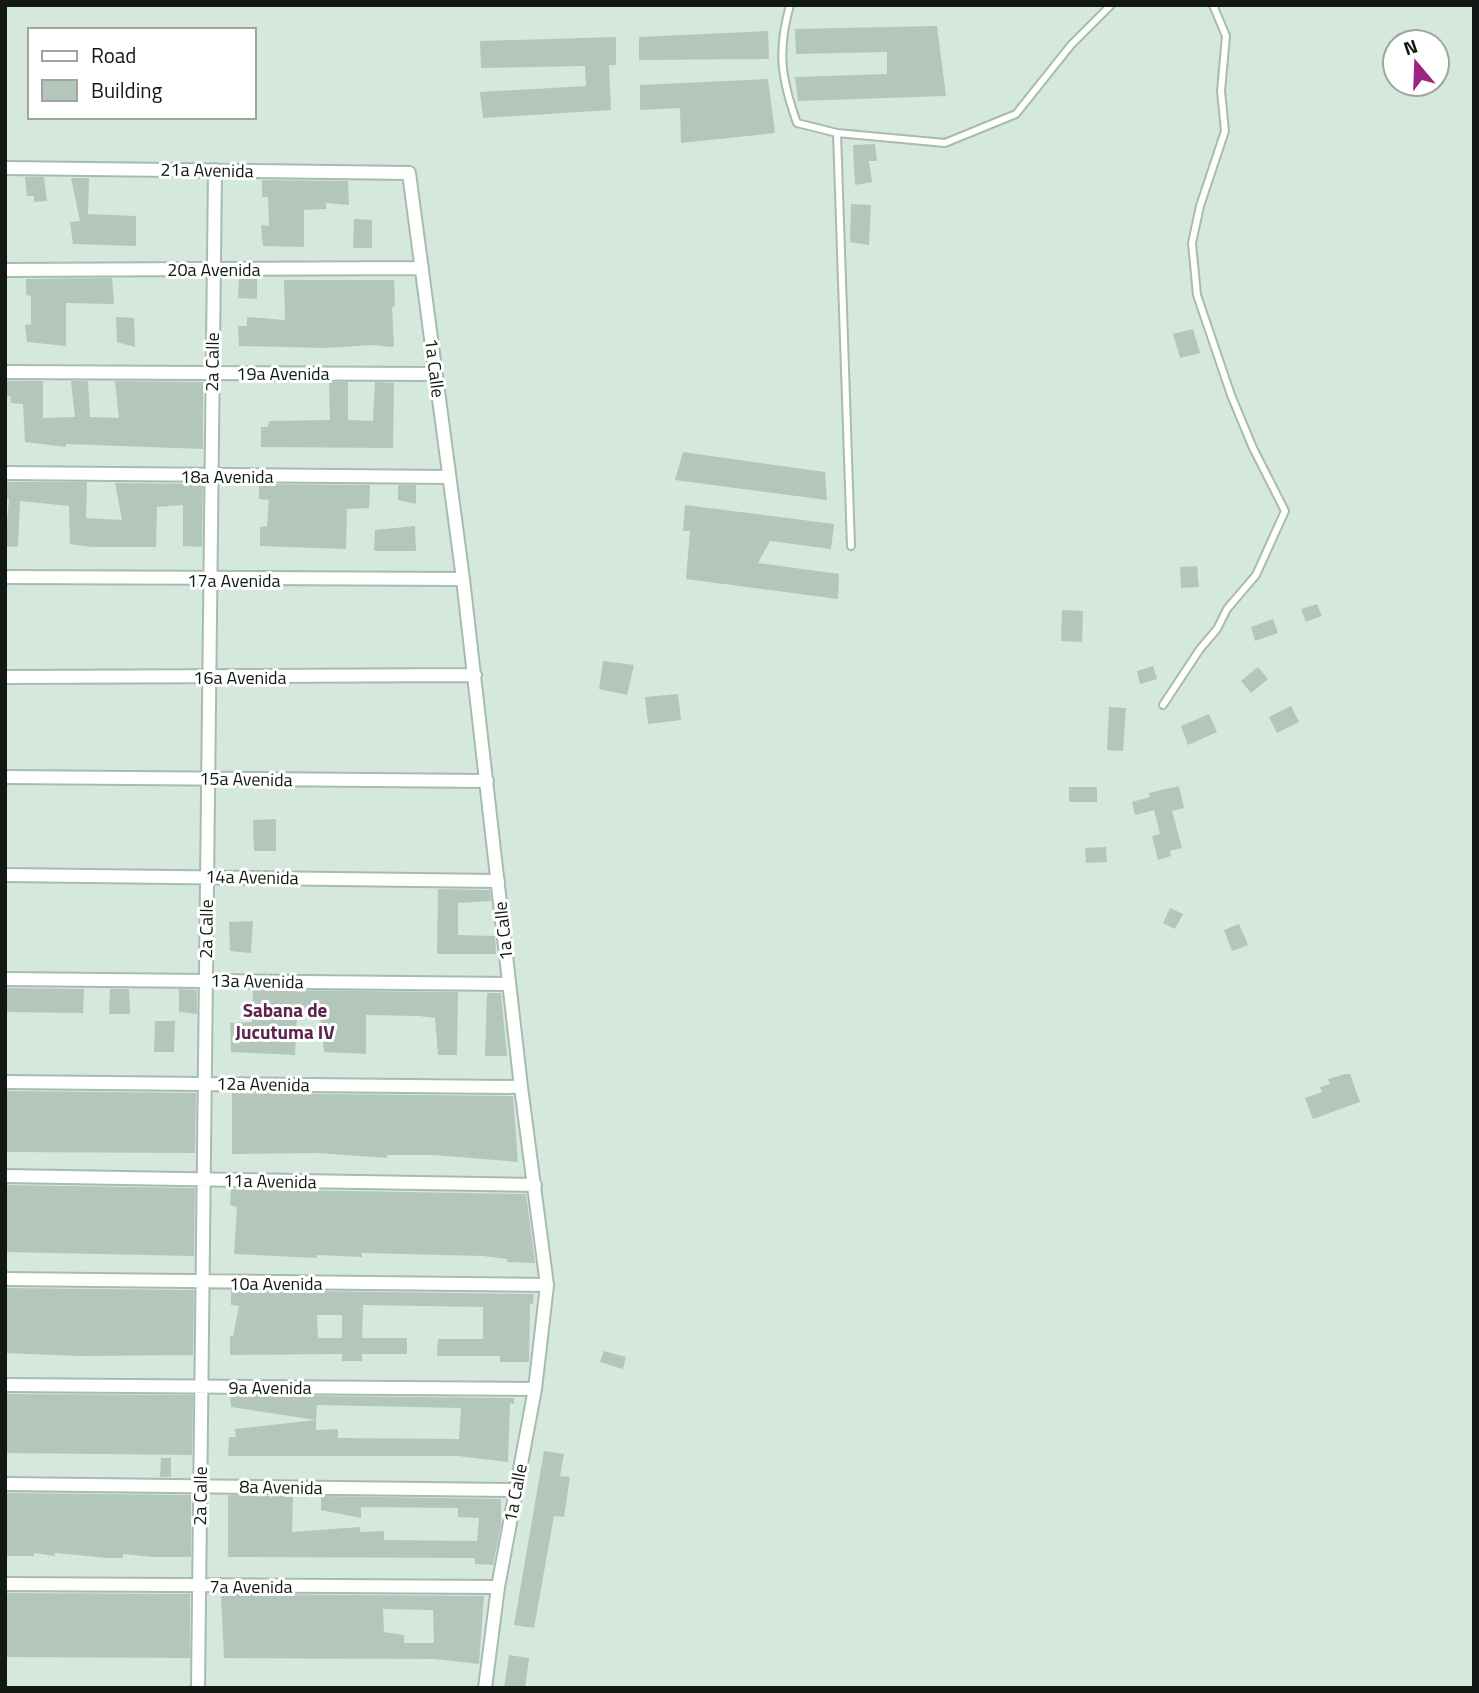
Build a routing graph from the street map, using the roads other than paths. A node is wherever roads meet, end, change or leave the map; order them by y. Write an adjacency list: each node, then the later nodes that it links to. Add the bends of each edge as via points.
1 (790, 5): 4 (lane, via 781,37 785,90 797,123)
2 (1111, 5): 4 (lane, via 1070,46 1016,114 945,142)
3 (1213, 5): 24 (lane, via 1226,36 1221,91 1224,131 1192,243 1197,295 1231,395 1285,512 1256,575 1227,609)
4 (837, 132): 17 (lane)
5 (5, 168): 6 (street, 21a Avenida)
6 (215, 170): 7 (street, 21a Avenida); 9 (street, 2a Calle)
7 (409, 173): 8 (street, 1a Calle)
8 (422, 268): 9 (street, 20a Avenida); 13 (street, 1a Calle)
9 (214, 269): 10 (street, 20a Avenida); 12 (street, 2a Calle)
10 (5, 270)
11 (5, 372): 12 (street, 19a Avenida)
12 (212, 373): 13 (street, 19a Avenida); 15 (street, 2a Calle)
13 (435, 374): 16 (street, 1a Calle)
14 (5, 473): 15 (street, 18a Avenida)
15 (211, 476): 16 (street, 18a Avenida); 20 (street, 2a Calle)
16 (449, 477): 19 (street, 1a Calle)
17 (851, 546)
18 (5, 577): 20 (street, 17a Avenida)
19 (463, 579): 20 (street, 17a Avenida); 21 (street, 1a Calle)
20 (210, 580): 23 (street, 2a Calle)
21 (475, 675): 23 (street, 16a Avenida); 27 (street, 1a Calle)
22 (5, 677): 23 (street, 16a Avenida)
23 (209, 678): 26 (street, 2a Calle)
24 (1163, 705)
25 (5, 777): 26 (street, 15a Avenida)
26 (208, 779): 27 (street, 15a Avenida); 29 (street, 2a Calle)
27 (487, 781): 30 (street, 1a Calle)
28 (5, 875): 29 (street, 14a Avenida)
29 (207, 876): 30 (street, 14a Avenida); 32 (street, 2a Calle)
30 (498, 881): 33 (street, 1a Calle)
31 (5, 979): 32 (street, 13a Avenida)
32 (206, 980): 33 (street, 13a Avenida); 35 (street, 2a Calle)
33 (509, 984): 36 (street, 1a Calle)
34 (5, 1082): 35 (street, 12a Avenida)
35 (205, 1084): 36 (street, 12a Avenida); 38 (street, 2a Calle)
36 (521, 1087): 39 (street, 1a Calle)
37 (5, 1176): 38 (street, 11a Avenida)
38 (204, 1180): 39 (street, 11a Avenida); 41 (street, 2a Calle)
39 (535, 1185): 42 (street, 1a Calle)
40 (5, 1279): 41 (street, 10a Avenida)
41 (203, 1283): 42 (street, 10a Avenida); 44 (street, 2a Calle)
42 (547, 1284): 45 (street, 1a Calle)
43 (5, 1385): 44 (street, 9a Avenida)
44 (202, 1387): 45 (street, 9a Avenida); 47 (street, 2a Calle)
45 (535, 1389): 48 (street, 1a Calle)
46 (5, 1484): 47 (street, 8a Avenida)
47 (200, 1486): 48 (street, 8a Avenida); 50 (street, 2a Calle)
48 (515, 1490): 51 (street, 1a Calle)
49 (5, 1584): 50 (street, 7a Avenida)
50 (199, 1585): 51 (street, 7a Avenida); 52 (street, 2a Calle)
51 (498, 1587): 53 (street, 1a Calle)
52 (198, 1688)
53 (485, 1688)

